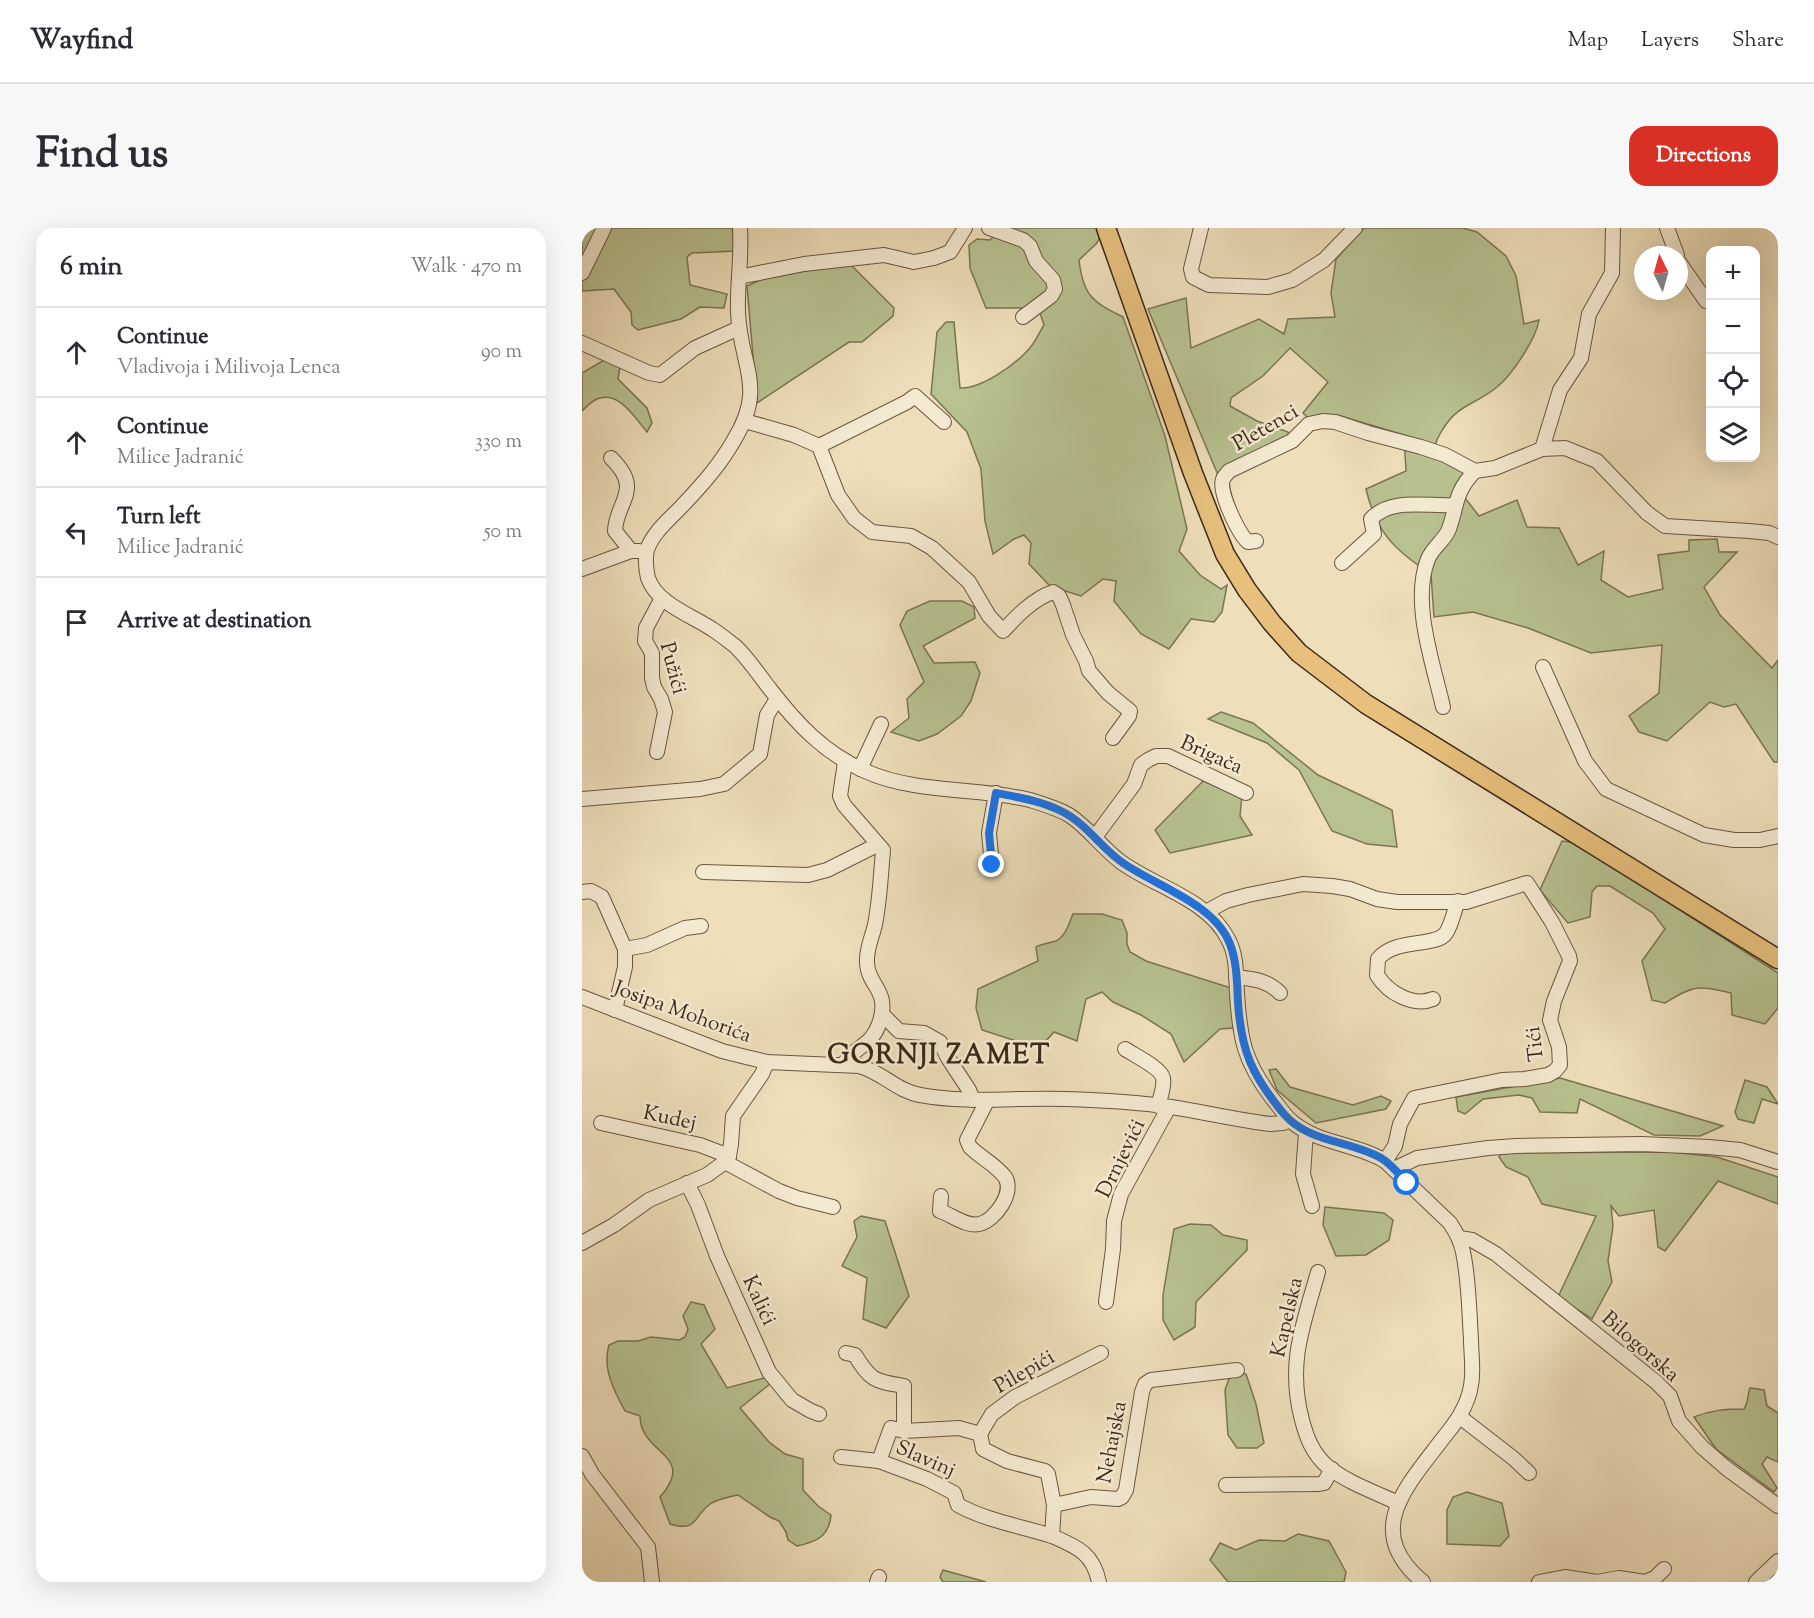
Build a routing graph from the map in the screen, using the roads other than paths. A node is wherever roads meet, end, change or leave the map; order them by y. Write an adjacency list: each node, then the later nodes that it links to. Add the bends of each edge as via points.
1 (604, 228): 11 (street)
2 (740, 228): 13 (street)
3 (965, 228): 13 (street, via 950,252 934,258 914,262 884,255 804,264)
4 (989, 228): 15 (street, via 1023,240 1053,280 1055,289 1051,296)
5 (1106, 228): 53 (main road, via 1225,554 1259,606 1299,652 1366,704)
6 (1201, 228): 7 (street, via 1191,269 1193,277 1209,285 1268,287 1292,280 1324,260)
7 (1355, 228)
8 (1613, 228): 21 (street, via 1612,273 1589,314 1581,358 1560,390)
9 (1667, 228): 10 (street)
10 (1674, 246)
11 (582, 273)
12 (1688, 275): 14 (street)
13 (740, 277): 16 (street)
14 (1706, 301)
15 (1023, 317)
16 (739, 328): 17 (street, via 695,348 660,375); 18 (street, via 752,397)
17 (582, 343)
18 (745, 422): 20 (street); 28 (street, via 712,473 656,534)
19 (944, 422): 20 (street, via 915,396)
20 (819, 446): 36 (street, via 838,495 854,518 872,532 911,536 932,548 969,582 1002,631 1044,595 1053,592 1059,596 1089,671 1130,711)
21 (1542, 448): 23 (street, via 1495,468); 25 (street, via 1565,448 1597,461 1647,513 1665,526 1749,531)
22 (611, 458): 27 (street, via 619,465 627,486 615,531)
23 (1474, 471): 24 (street); 26 (street, Pletenci, via 1445,455 1335,422 1309,424 1293,441 1229,471 1222,480 1222,492 1242,537 1248,543)
24 (1454, 505): 29 (street, via 1410,504 1379,510 1371,519 1374,534); 34 (street, via 1449,529 1428,558 1421,582 1421,608)
25 (1778, 537)
26 (1256, 541)
27 (631, 551): 28 (street); 30 (street)
28 (647, 551): 31 (street, via 646,572)
29 (1342, 563)
30 (582, 569)
31 (662, 598): 33 (street, via 715,630 739,650); 37 (street, Pužići, via 646,628 645,641 652,652 652,678 664,712)
32 (1543, 667): 43 (street, via 1585,761 1606,789 1704,835 1734,840)
33 (777, 699): 38 (street, via 810,736); 42 (street, via 767,715 760,754 724,784)
34 (1443, 707)
35 (881, 723): 39 (street)
36 (1113, 738)
37 (657, 752)
38 (845, 762): 39 (street); 45 (street, via 840,796)
39 (860, 769): 40 (street, via 903,784)
40 (996, 793): 44 (street, via 1060,810); 46 (street, via 989,833)
41 (1246, 793): 44 (street, Brigača, via 1167,756 1156,756 1141,765 1134,784)
42 (582, 799)
43 (1778, 836)
44 (1095, 837): 50 (street, via 1124,864)
45 (877, 845): 47 (street, via 808,875); 59 (street, via 883,850 867,968 883,1002)
46 (992, 865)
47 (703, 872)
48 (582, 892): 52 (street, via 591,891 602,897)
49 (1458, 902): 50 (street, Tići, via 1397,902 1350,889 1303,884 1248,895 1215,905); 57 (street, via 1440,939 1390,948 1378,959 1377,975 1388,989 1420,1002); 69 (street, Tići, via 1527,883 1548,915 1570,961 1550,1020 1560,1065 1548,1075 1414,1098 1400,1124)
50 (1206, 912): 54 (street, via 1230,942)
51 (701, 926): 52 (street)
52 (625, 949): 58 (street)
53 (1778, 959)
54 (1236, 977): 55 (street, via 1263,980); 65 (street, via 1245,1050 1261,1084)
55 (1280, 993)
56 (582, 997): 58 (street, Josipa Mohorića)
57 (1433, 999)
58 (615, 1010): 61 (street, Josipa Mohorića, via 722,1051)
59 (882, 1014): 62 (street, via 873,1037); 63 (street, via 899,1031 924,1033 940,1042)
60 (1125, 1049): 64 (street, via 1159,1071 1163,1077)
61 (767, 1062): 62 (street, Josipa Mohorića); 68 (street, via 733,1116)
62 (844, 1064): 63 (street, Josipa Mohorića, via 872,1069 895,1086 918,1095)
63 (980, 1101): 64 (street, Josipa Mohorića, via 1064,1099); 72 (street, via 967,1140 1005,1178 1008,1188 1004,1200 990,1219 970,1224 940,1211)
64 (1164, 1107): 65 (street, Josipa Mohorića, via 1270,1124); 78 (street, Drnjevići, via 1121,1194 1114,1221)
65 (1290, 1120): 67 (street)
66 (601, 1123): 68 (street, Kudej, via 700,1145)
67 (1306, 1132): 69 (street); 73 (street, via 1303,1174)
68 (727, 1159): 71 (street, via 707,1175); 74 (street, Kudej, via 779,1191)
69 (1391, 1160): 70 (street, via 1398,1154 1416,1159 1509,1146 1641,1144 1740,1150); 75 (street, via 1414,1190 1450,1223)
70 (1778, 1162)
71 (687, 1183): 76 (street, via 649,1200); 82 (street, Kalići, via 769,1372 792,1400)
72 (941, 1196)
73 (1312, 1206)
74 (833, 1207)
75 (1459, 1238): 83 (street, via 1466,1271 1472,1373); 95 (street, Bilogorska, via 1472,1240 1496,1254 1656,1382 1670,1396 1679,1421 1702,1447)
76 (582, 1243)
77 (1317, 1272): 89 (street, Kapelska, via 1296,1349 1295,1386 1311,1447)
78 (1106, 1302)
79 (846, 1353): 84 (street, via 855,1355 867,1374 879,1382 904,1386)
80 (1101, 1353): 85 (street, Pilepići, via 1015,1397 992,1414)
81 (1238, 1370): 94 (street, Nehajska, via 1151,1380 1145,1384 1122,1497 1091,1497)
82 (819, 1414)
83 (1460, 1417): 90 (street); 93 (street)
84 (904, 1431): 85 (street, via 959,1428); 88 (street, via 891,1428)
85 (980, 1434): 94 (street, via 983,1449 1007,1461 1045,1471)
86 (582, 1456): 91 (street)
87 (841, 1457): 88 (street, Slavinj)
88 (879, 1461): 96 (street, Slavinj, via 954,1493 962,1508)
89 (1332, 1469): 92 (street, via 1324,1483 1319,1484); 93 (street, Kapelska)
90 (1529, 1473)
91 (587, 1476): 99 (street, via 645,1540)
92 (1226, 1485)
93 (1398, 1503): 101 (street, via 1392,1519 1396,1549)
94 (1054, 1505): 96 (street)
95 (1778, 1506)
96 (1052, 1536): 100 (street, via 1087,1556 1095,1565)
97 (1778, 1561): 103 (street)
98 (1664, 1569): 102 (street, via 1645,1582 1565,1577)
99 (652, 1582)
100 (1099, 1582)
101 (1423, 1582)
102 (1539, 1582)
103 (1756, 1582)

